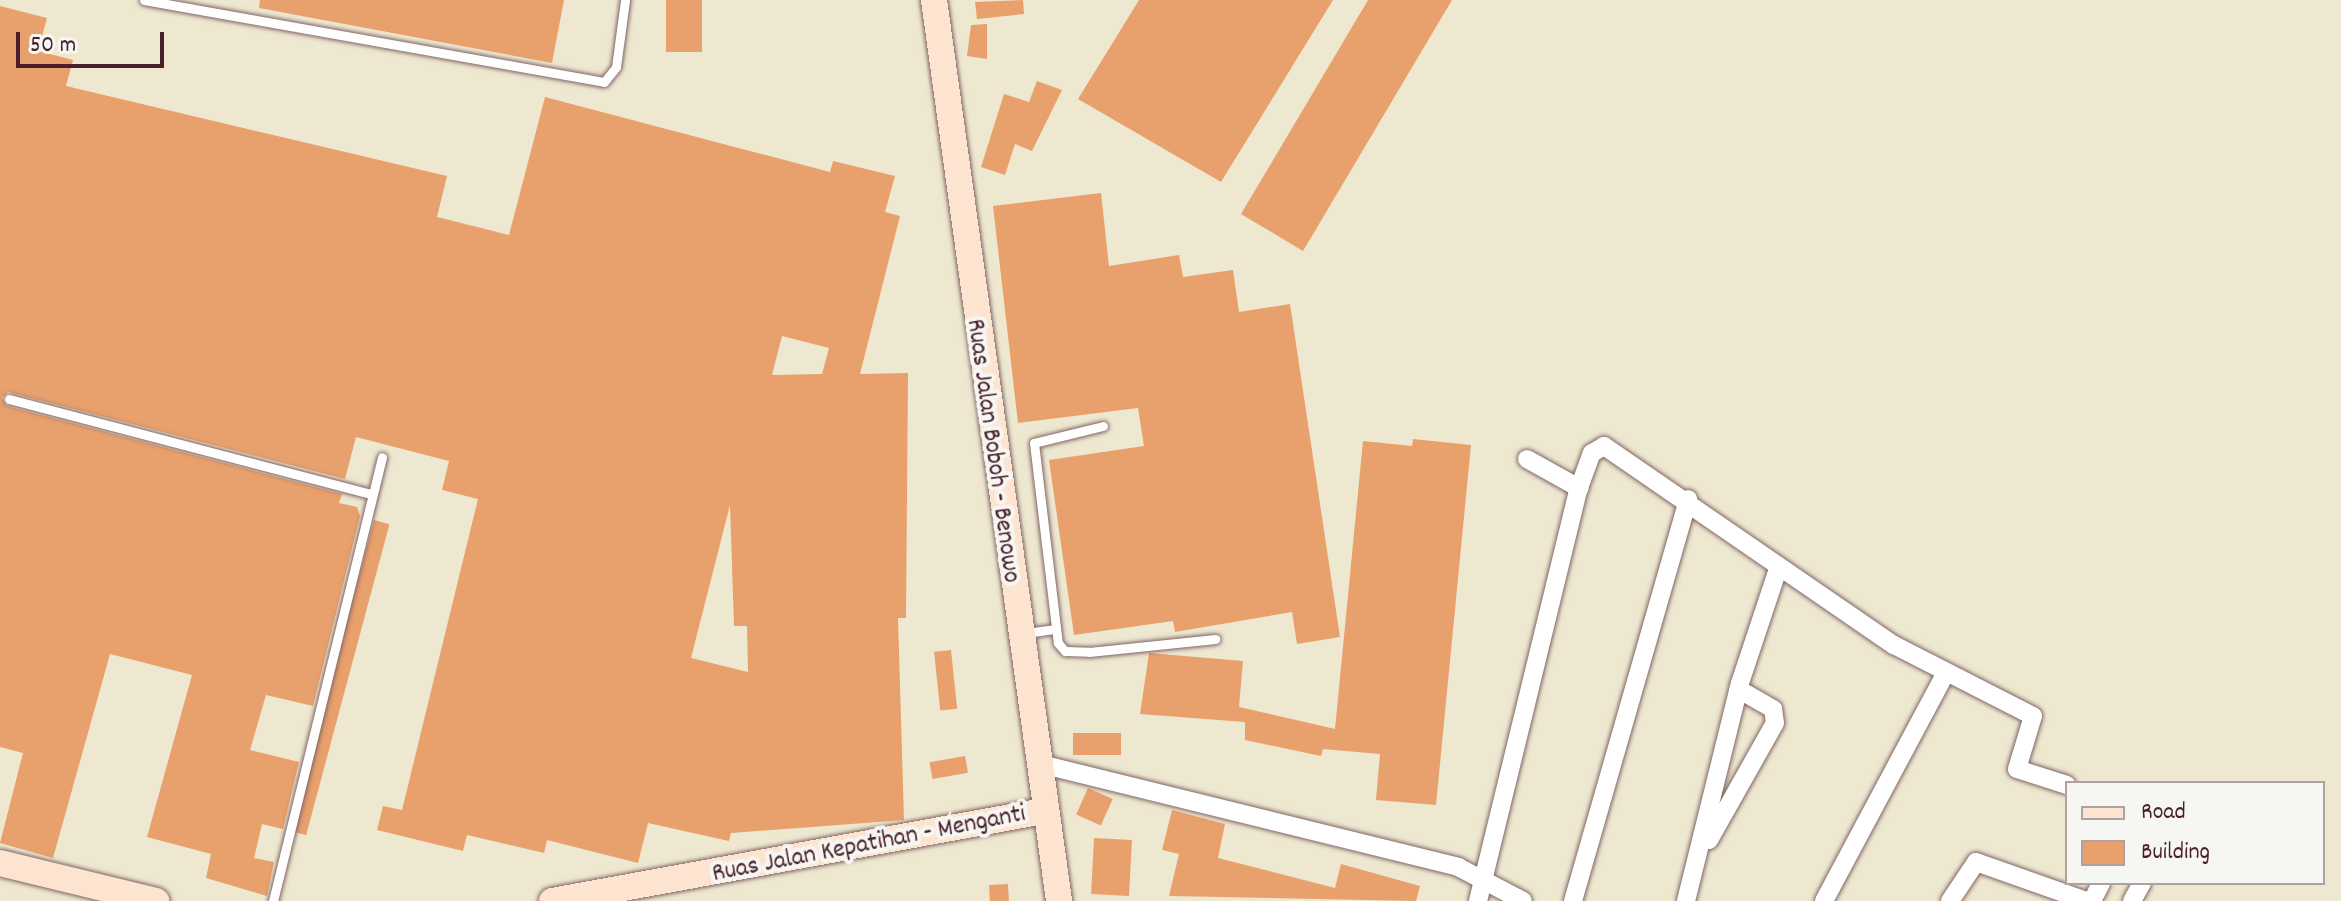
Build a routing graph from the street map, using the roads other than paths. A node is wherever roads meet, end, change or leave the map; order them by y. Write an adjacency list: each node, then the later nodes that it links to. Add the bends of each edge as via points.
1 (144, 0): 2 (lane, via 604,82 616,67)
2 (625, 0)
3 (934, 0): 13 (main road, Ruas Jalan Boboh - Benowo)
4 (9, 399): 9 (lane)
5 (1103, 426): 12 (lane, via 1034,443)
6 (382, 457): 9 (lane)
7 (1527, 459): 8 (street)
8 (1579, 488): 10 (street, via 1592,453 1604,446); 22 (street)
9 (372, 494): 25 (lane)
10 (1688, 499): 11 (street); 30 (street)
11 (1779, 566): 15 (street); 16 (street)
12 (1054, 629): 13 (lane); 14 (lane, via 1065,651)
13 (1018, 634): 17 (main road, Ruas Jalan Boboh - Benowo)
14 (1215, 639)
15 (1945, 674): 18 (street, via 2033,716 2017,769); 31 (street)
16 (1738, 689): 20 (street); 20 (street, via 1773,709 1775,723)
17 (1036, 763): 19 (main road, Ruas Jalan Boboh - Benowo); 22 (street)
18 (2065, 784)
19 (1044, 811): 26 (main road, Ruas Jalan Kepatihan - Menganti); 27 (main road, Ruas Jalan Boboh - Benowo)
20 (1698, 857): 23 (street)
21 (0, 863): 24 (main road)
22 (1483, 876): 28 (street); 29 (street)
23 (1693, 898)
24 (156, 901)
25 (273, 901)
26 (552, 901)
27 (1059, 901)
28 (1478, 901)
29 (1523, 901)
30 (1573, 901)
31 (1824, 901)
32 (1950, 901): 33 (street, via 1976,862)
33 (2089, 901)

